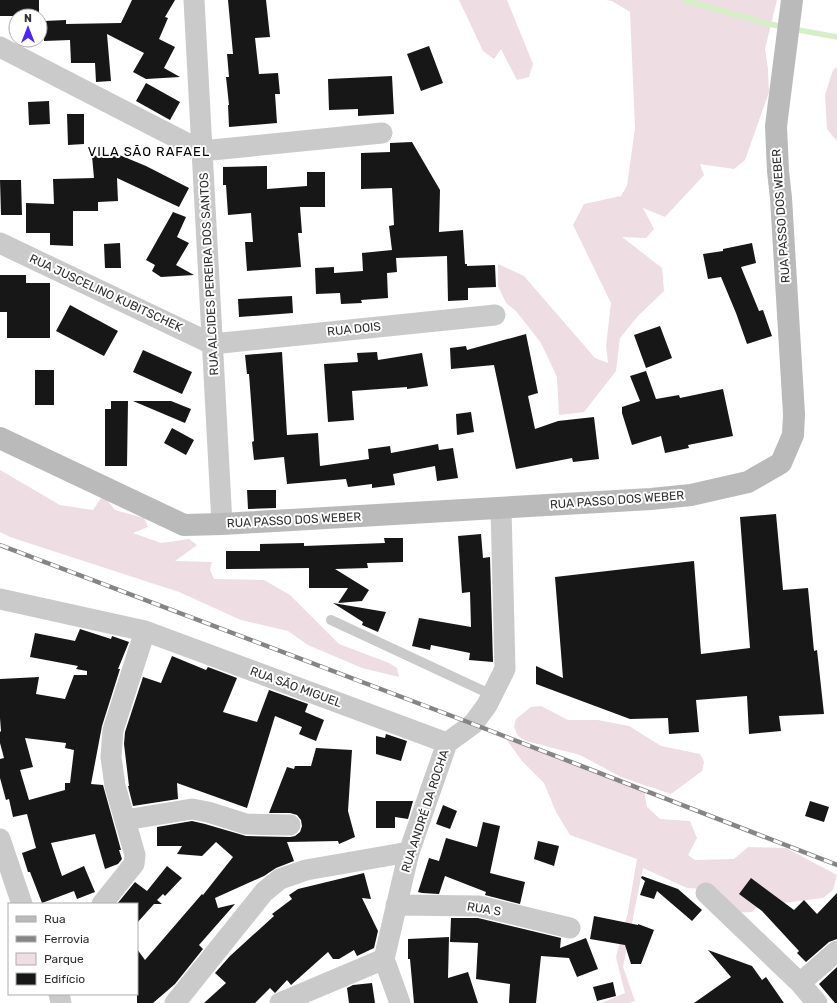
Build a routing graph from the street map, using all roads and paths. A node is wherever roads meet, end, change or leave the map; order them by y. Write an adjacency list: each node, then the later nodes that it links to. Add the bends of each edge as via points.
1 (194, 0): 5 (street, RUA ALCIDES PEREIRA DOS SANTOS)
2 (792, 0): 10 (street, RUA PASSO DOS WEBER, via 776,126 794,414 793,435 781,463 748,482 691,495)
3 (0, 47): 5 (street)
4 (382, 132): 5 (street)
5 (202, 150): 8 (street, RUA ALCIDES PEREIRA DOS SANTOS)
6 (0, 243): 8 (street, RUA JUSCELINO KUBITSCHEK)
7 (495, 315): 8 (street, RUA DOIS)
8 (212, 344): 11 (street, RUA ALCIDES PEREIRA DOS SANTOS)
9 (0, 438): 11 (street, RUA PASSO DOS WEBER, via 184,524)
10 (501, 508): 11 (street, RUA PASSO DOS WEBER); 15 (street, via 505,669)
11 (222, 524)
12 (0, 599): 14 (street, RUA SÃO MIGUEL)
13 (331, 620): 15 (lane)
14 (145, 630): 16 (street, RUA SÃO MIGUEL); 17 (street, via 114,730 110,757)
15 (492, 695): 16 (street, RUA ANDRÉ DA ROCHA, via 474,724)
16 (447, 743): 20 (street, RUA ANDRÉ DA ROCHA)
17 (125, 820): 18 (street, via 192,809 246,824); 23 (street, via 135,855 134,864)
18 (290, 825)
19 (0, 839): 22 (street)
20 (409, 852): 24 (street, RUA ANDRÉ DA ROCHA); 29 (street, via 306,870 280,879 264,892)
21 (706, 894): 28 (street)
22 (22, 903)
23 (103, 903)
24 (396, 905): 25 (street, RUA S, via 479,906); 27 (street, RUA ANDRÉ DA ROCHA)
25 (570, 928)
26 (837, 951): 28 (street)
27 (384, 959): 30 (street); 31 (street)
28 (800, 983): 32 (street)
29 (175, 1003)
30 (280, 1003)
31 (400, 1003)
32 (817, 1003)

